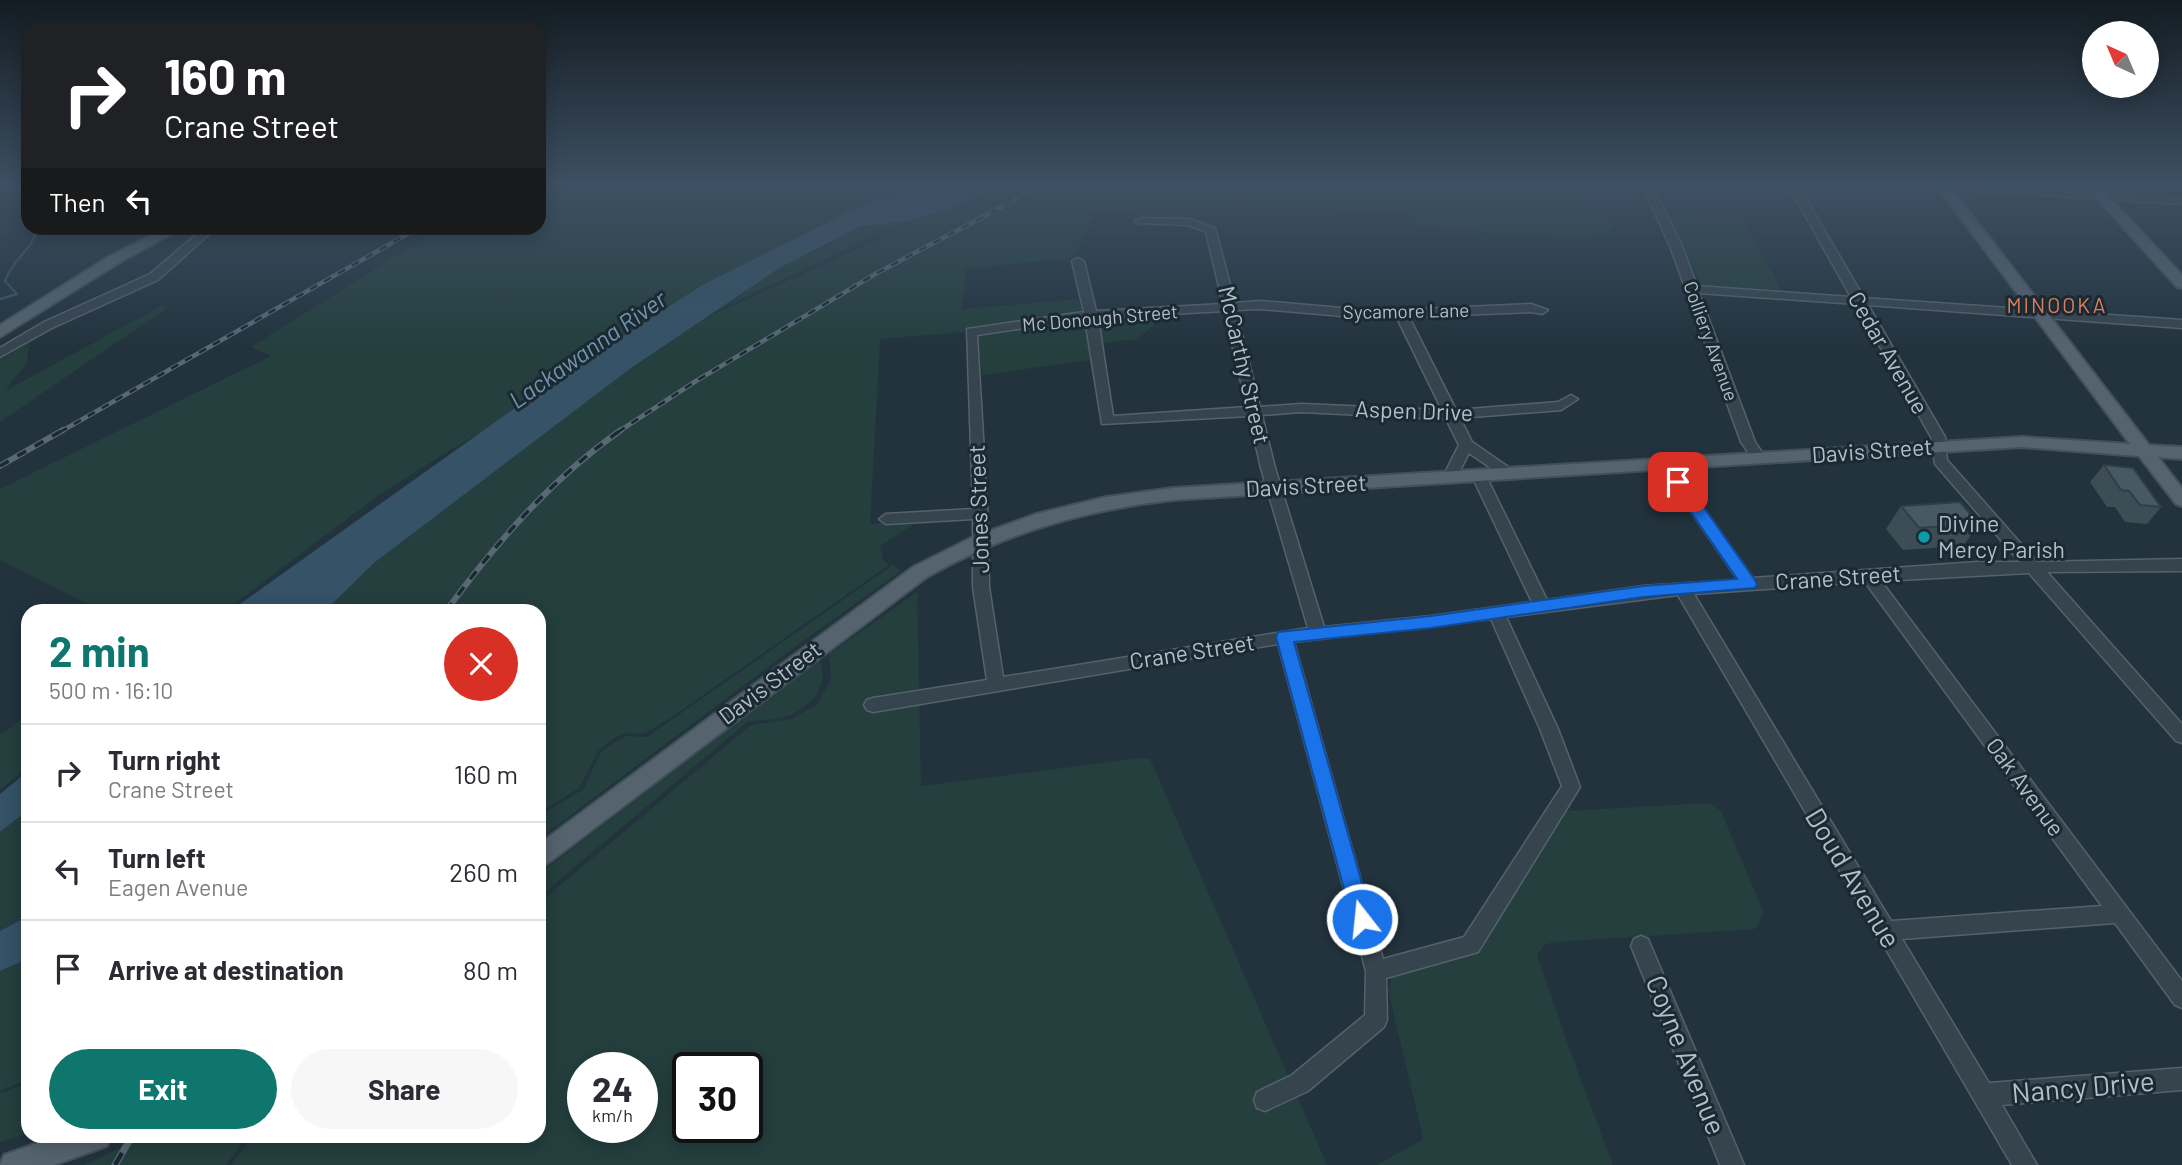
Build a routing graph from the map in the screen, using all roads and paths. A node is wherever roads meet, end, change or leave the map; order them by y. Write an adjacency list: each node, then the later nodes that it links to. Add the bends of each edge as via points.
1 (153, 239): 18 (main road)
2 (197, 239): 20 (street, via 153,277 48,325)
3 (1215, 239): 12 (street, McCarthy Street)
4 (1673, 239): 10 (street, Colliery Avenue)
5 (1824, 239): 11 (street, Cedar Avenue)
6 (1981, 239): 14 (main road)
7 (2141, 239): 9 (main road)
8 (1078, 261): 16 (street)
9 (2182, 284)
10 (1691, 289): 11 (street); 28 (street, Colliery Avenue, via 1748,442)
11 (1859, 302): 14 (street); 25 (street, Cedar Avenue)
12 (1230, 308): 15 (street, Sycamore Lane, via 1279,304 1358,315); 16 (street, Mc Donough Street); 22 (street, McCarthy Street)
13 (1542, 310): 15 (street, Sycamore Lane)
14 (2039, 313): 17 (street); 26 (main road)
15 (1401, 314): 23 (street)
16 (1091, 315): 19 (street, Mc Donough Street); 22 (street, Aspen Drive, via 1107,421)
17 (2182, 324)
18 (0, 332)
19 (971, 332): 35 (street, Jones Street)
20 (0, 353)
21 (1571, 399): 23 (street, Aspen Drive, via 1561,406)
22 (1254, 411): 23 (street, Aspen Drive, via 1330,407); 33 (street, McCarthy Street)
23 (1450, 415): 24 (street)
24 (1466, 445): 30 (street); 32 (street)
25 (1939, 446): 26 (main road, Davis Street, via 2046,442); 28 (main road, Davis Street); 39 (street, Cedar Avenue, via 1940,461)
26 (2143, 450): 27 (main road, Davis Street); 34 (main road)
27 (2182, 453)
28 (1759, 458): 29 (main road, Davis Street)
29 (1665, 464): 30 (main road, Davis Street); 41 (street)
30 (1509, 474): 31 (main road, Davis Street)
31 (1479, 475): 32 (main road, Davis Street); 43 (street)
32 (1450, 477): 33 (main road, Davis Street)
33 (1273, 488): 37 (main road, Davis Street, via 1110,501 1044,516); 45 (street, McCarthy Street)
34 (2182, 500)
35 (980, 514): 36 (street); 37 (street, Jones Street)
36 (886, 519)
37 (980, 540): 47 (street, Jones Street, via 981,587); 50 (main road, Davis Street, via 895,589)
38 (2182, 565): 39 (street, Crane Street)
39 (2033, 567): 40 (street, Crane Street); 49 (street, Cedar Avenue)
40 (1869, 576): 41 (street, Crane Street); 51 (street, Oak Avenue)
41 (1749, 584): 42 (street, Crane Street)
42 (1683, 590): 43 (street, Crane Street); 52 (street, Doud Avenue)
43 (1542, 605): 44 (street, Crane Street)
44 (1496, 612): 45 (street, Crane Street); 54 (street, via 1572,787 1471,945)
45 (1318, 633): 46 (street, Crane Street)
46 (1284, 637): 47 (street, Crane Street); 54 (street)
47 (996, 685): 48 (street, Crane Street)
48 (873, 705)
49 (2182, 736)
50 (546, 852)
51 (2119, 914): 52 (street); 55 (street, Oak Avenue)
52 (1883, 930): 57 (street, Doud Avenue)
53 (1641, 946): 61 (street, Coyne Avenue)
54 (1376, 971): 58 (street, via 1376,1020 1300,1083)
55 (2182, 998)
56 (2182, 1079): 57 (street, Nancy Drive)
57 (1983, 1095): 62 (street, Doud Avenue)
58 (1265, 1100)
59 (78, 1143): 60 (main road)
60 (14, 1165)
61 (1731, 1165)
62 (2025, 1165)

